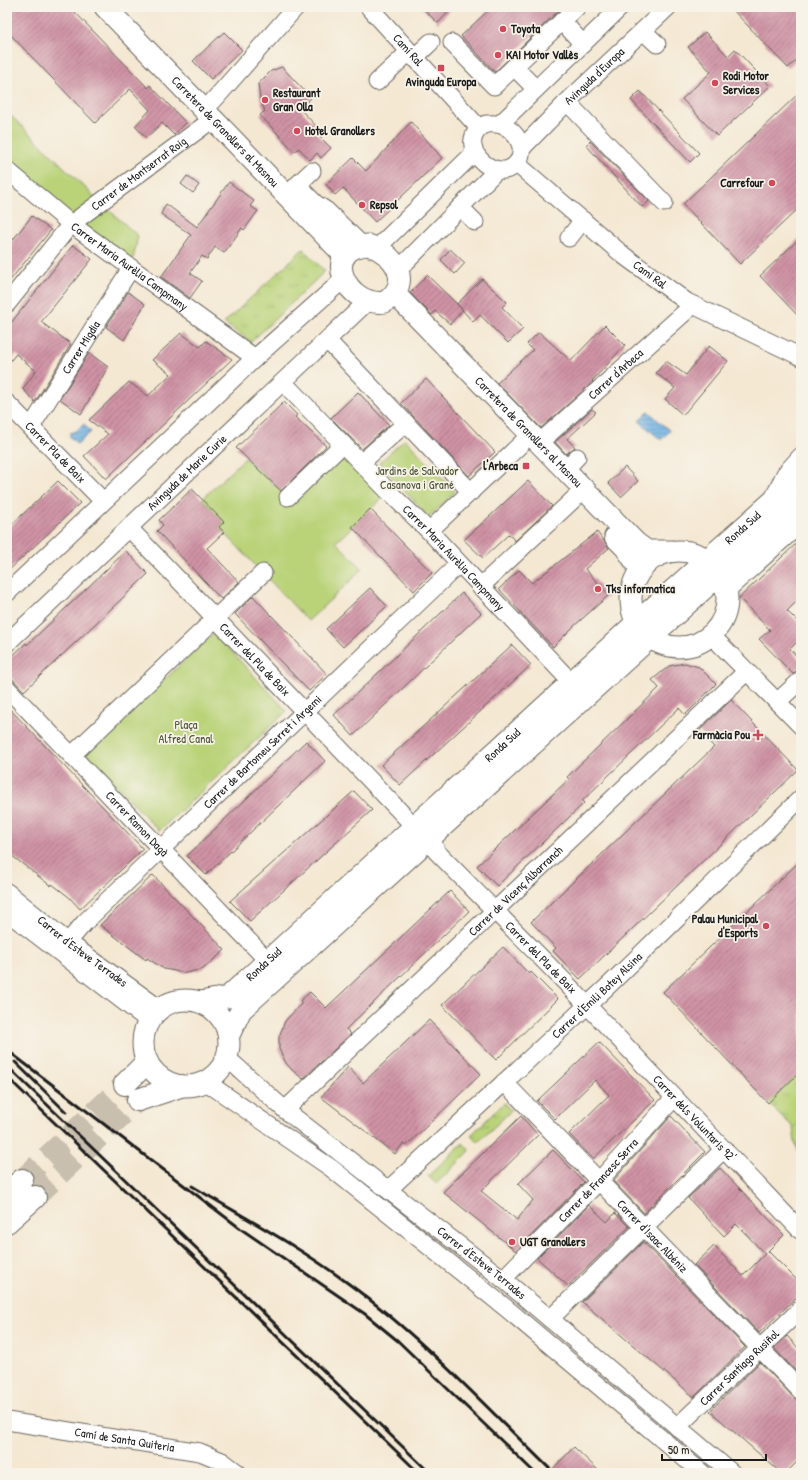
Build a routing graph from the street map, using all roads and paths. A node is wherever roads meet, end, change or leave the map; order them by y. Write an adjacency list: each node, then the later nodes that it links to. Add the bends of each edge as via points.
1 (105, 7): 19 (main road, Carretera de Granollers al Masnou)
2 (124, 7): 19 (main road, Carretera de Granollers al Masnou)
3 (296, 7): 19 (street, Carrer de Montserrat Roig)
4 (369, 7): 14 (street, Camí Ral)
5 (577, 7): 8 (street)
6 (621, 7): 12 (street)
7 (668, 7): 9 (street, Avinguda d'Europa)
8 (562, 21): 12 (street); 15 (street)
9 (644, 30): 13 (street); 18 (street, Avinguda d'Europa)
10 (431, 42): 14 (street)
11 (452, 42): 15 (street, via 494,86)
12 (583, 44): 17 (street)
13 (657, 44)
14 (411, 55): 16 (street); 21 (street, Camí Ral)
15 (514, 67): 17 (street)
16 (377, 82)
17 (536, 89): 20 (street)
18 (568, 102): 23 (street, Avinguda d'Europa); 28 (street)
19 (213, 110): 27 (main road, Carretera de Granollers al Masnou); 32 (street, Carrer de Montserrat Roig); 34 (main road, Carretera de Granollers al Masnou)
20 (500, 124): 21 (street, via 486,124); 23 (street, via 513,132 521,143)
21 (479, 128): 22 (street, via 473,140)
22 (474, 153): 26 (street, via 480,160); 34 (street)
23 (519, 156): 26 (street, via 510,169); 30 (street, Camí Ral)
24 (7, 170): 32 (street, Carrer Maria Aurèlia Campmany)
25 (312, 170): 27 (street)
26 (497, 170): 29 (street)
27 (296, 186): 34 (main road, Carretera de Granollers al Masnou, via 314,205 325,212)
28 (664, 203)
29 (460, 207): 31 (street); 36 (street)
30 (583, 220): 33 (street); 40 (street, Camí Ral, via 623,255)
31 (475, 222)
32 (71, 224): 35 (street, Carrer Maria Aurèlia Campmany); 39 (street, Carrer de Montserrat Roig)
33 (569, 238)
34 (360, 250): 36 (main road, via 390,257); 37 (main road, via 341,266)
35 (131, 268): 43 (street, Carrer Maria Aurèlia Campmany); 47 (street, Carrer Migdia)
36 (398, 270): 38 (main road, via 398,287)
37 (344, 279): 38 (main road, via 354,292); 43 (street)
38 (383, 299): 41 (street, Avinguda de Marie Curie); 48 (main road, Carretera de Granollers al Masnou)
39 (7, 304)
40 (693, 305): 42 (street, Camí Ral); 48 (street, Carrer d'Arbeca)
41 (327, 340): 44 (street, Avinguda de Marie Curie); 46 (street)
42 (801, 357)
43 (255, 358): 56 (street)
44 (283, 382): 49 (street, Carrer Maria Aurèlia Campmany); 60 (street, Avinguda de Marie Curie)
45 (7, 403): 47 (street, Carrer Pla de Baix)
46 (406, 423): 51 (street); 53 (street)
47 (31, 427): 56 (street, Carrer Pla de Baix)
48 (530, 443): 53 (street, Carrer d'Arbeca); 55 (main road, Carretera de Granollers al Masnou); 62 (main road, Carretera de Granollers al Masnou, via 571,463 636,543 647,551)
49 (343, 444): 51 (street, Carrer Maria Aurèlia Campmany); 54 (street)
50 (801, 456): 57 (street, via 785,474)
51 (361, 463): 61 (street, Carrer Maria Aurèlia Campmany)
52 (801, 476): 57 (main road, Ronda Sud)
53 (471, 492): 61 (street, Carrer d'Arbeca)
54 (288, 497)
55 (576, 498): 64 (main road, Carretera de Granollers al Masnou, via 626,548); 67 (street)
56 (103, 501): 68 (street)
57 (771, 502): 66 (main road, Ronda Sud)
58 (801, 504): 66 (main road, Ronda Sud)
59 (801, 523): 66 (street)
60 (129, 528): 69 (street, Carrer del Pla de Baix); 72 (street, Avinguda de Marie Curie)
61 (429, 531): 63 (street, Carrer Maria Aurèlia Campmany)
62 (671, 551): 64 (main road, via 650,560); 66 (main road, Carretera de Granollers al Masnou, via 692,553)
63 (459, 564): 67 (street, Carrer Maria Aurèlia Campmany); 78 (street, Carrer de Bartomeu Serret i Argemi)
64 (640, 569): 70 (main road, via 630,595 631,609)
65 (263, 573): 69 (street)
66 (718, 575): 70 (main road, Ronda Sud); 71 (main road, via 725,611 720,624)
67 (480, 587): 75 (street, Carrer Maria Aurèlia Campmany)
68 (7, 593)
69 (216, 618): 78 (street, Carrer del Pla de Baix); 80 (street)
70 (643, 631): 71 (main road, via 660,644 672,647 694,645); 75 (main road, Ronda Sud); 83 (main road, Ronda Sud)
71 (711, 635): 73 (street)
72 (7, 643)
73 (746, 672): 77 (street); 86 (street, Carrer de Vicenç Albarranch)
74 (801, 680): 77 (street)
75 (572, 683): 82 (main road, Ronda Sud)
76 (7, 688): 80 (street, Carrer Ramon Dagà)
77 (777, 702): 79 (street)
78 (304, 712): 82 (street, Carrer del Pla de Baix); 84 (street, Carrer de Bartomeu Serret i Argemi)
79 (801, 726)
80 (72, 755): 84 (street, Carrer Ramon Dagà)
81 (801, 798): 91 (street, Carrer d'Emili Botey Alsina)
82 (414, 826): 89 (main road, Ronda Sud)
83 (432, 837): 86 (street, Carrer del Pla de Baix, via 436,851); 93 (main road, Ronda Sud, via 241,1010)
84 (162, 850): 88 (street, Carrer de Bartomeu Serret i Argemi, via 85,922); 89 (street, Carrer Ramon Dagà)
85 (7, 892): 88 (street, Carrer d'Esteve Terrades)
86 (496, 910): 91 (street, Carrer del Pla de Baix); 100 (street, Carrer de Vicenç Albarranch)
87 (7, 912): 92 (street, Carrer d'Esteve Terrades)
88 (68, 942): 92 (street, Carrer d'Esteve Terrades)
89 (267, 960): 90 (main road, Ronda Sud, via 228,997)
90 (200, 1002): 92 (main road, via 187,1000 171,1003); 93 (main road, via 221,1017)
91 (588, 1006): 97 (street, Carrer d'Emili Botey Alsina); 99 (street, Carrer dels Voluntaris 92')
92 (154, 1015): 95 (main road, via 144,1035 143,1049)
93 (229, 1035): 94 (main road)
94 (227, 1058): 96 (main road, via 220,1070); 100 (street, Carrer d'Esteve Terrades)
95 (147, 1062): 98 (main road, via 155,1073 167,1082); 98 (highway, via 131,1092)
96 (206, 1082): 98 (main road); 116 (street, Carrer d'Esteve Terrades, via 343,1178 512,1312)
97 (504, 1082): 102 (street, Carrer d'Isaac Albéniz, via 561,1134); 103 (street, Carrer d'Emili Botey Alsina)
98 (180, 1086)
99 (674, 1098): 101 (street, Carrer dels Voluntaris 92'); 102 (street, Carrer de Francesc Serra)
100 (285, 1110): 103 (street, Carrer d'Esteve Terrades)
101 (724, 1149): 106 (street); 107 (street, Carrer dels Voluntaris 92')
102 (598, 1182): 106 (street, Carrer d'Isaac Albéniz); 108 (street, Carrer de Francesc Serra)
103 (389, 1189): 108 (street, Carrer d'Esteve Terrades)
104 (22, 1190): 105 (highway)
105 (7, 1222)
106 (644, 1226): 110 (street); 111 (street, Carrer d'Isaac Albéniz)
107 (801, 1231)
108 (503, 1279): 110 (street, Carrer d'Esteve Terrades)
109 (801, 1309): 111 (street, Carrer Santiago Rusiñol)
110 (550, 1319): 114 (street, Carrer d'Esteve Terrades)
111 (760, 1347): 112 (street, Carrer d'Isaac Albéniz); 114 (street, Carrer Santiago Rusiñol)
112 (801, 1391)
113 (7, 1422): 115 (street, Camí de Santa Quiteria, via 130,1435 200,1452 222,1461)
114 (677, 1427): 117 (street, Carrer d'Esteve Terrades)
115 (238, 1473)
116 (702, 1473)
117 (732, 1473)

